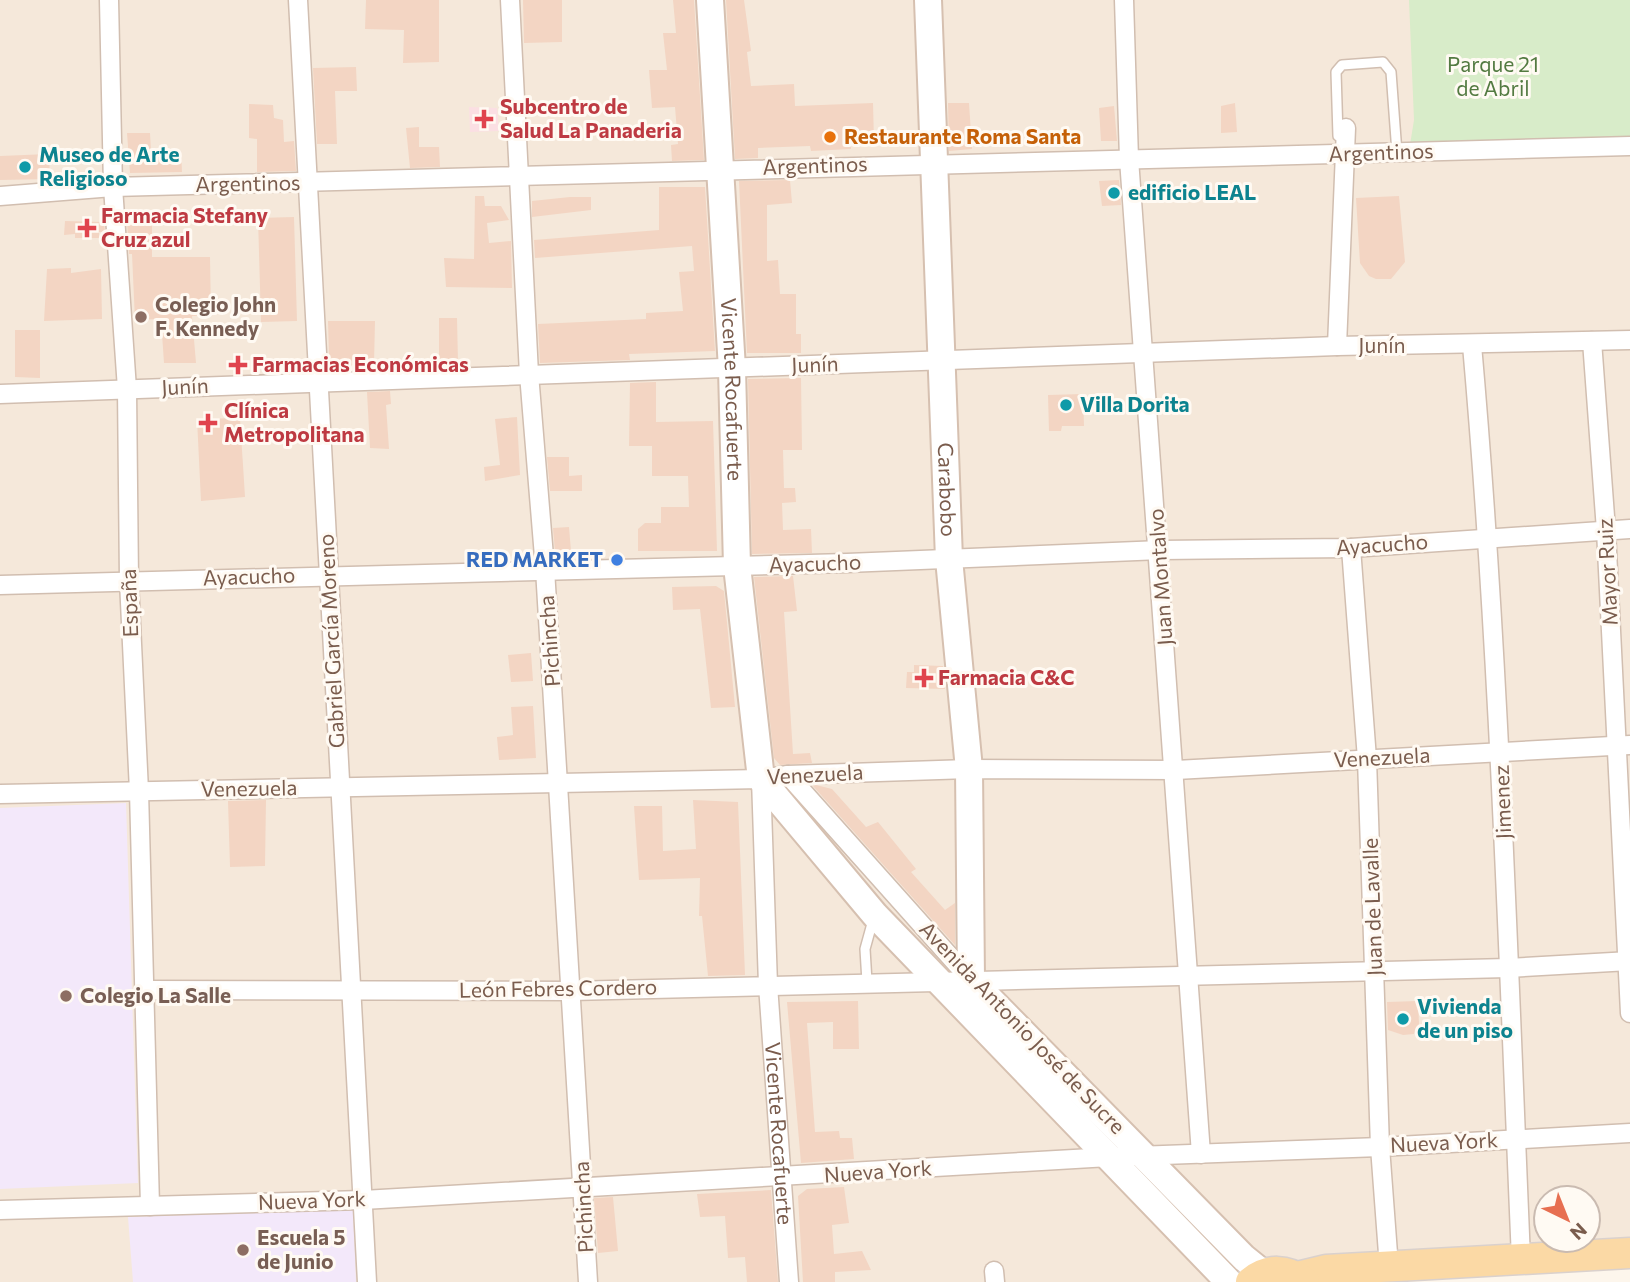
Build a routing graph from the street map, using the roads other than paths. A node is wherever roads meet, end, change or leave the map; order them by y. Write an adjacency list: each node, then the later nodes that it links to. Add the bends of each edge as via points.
1 (109, 0): 16 (street, España)
2 (298, 0): 15 (street, Gabriel García Moreno)
3 (510, 0): 14 (street, Pichincha)
4 (710, 0): 13 (main road, Vicente Rocafuerte)
5 (928, 0): 12 (main road, Carabobo)
6 (1124, 0): 11 (street, Juan Montalvo)
7 (1346, 128): 10 (street)
8 (1630, 146): 9 (street, Argentinos)
9 (1397, 153): 10 (street, Argentinos); 10 (lane, via 1391,72 1383,62 1342,65 1336,72)
10 (1342, 155): 11 (street, Argentinos); 21 (street)
11 (1129, 159): 12 (street, Argentinos); 22 (street, Juan Montalvo)
12 (933, 163): 13 (street, Argentinos); 23 (main road, Carabobo)
13 (721, 170): 14 (street, Argentinos); 24 (main road, Vicente Rocafuerte)
14 (522, 177): 15 (street, Argentinos); 25 (street, Pichincha)
15 (310, 183): 16 (street, Argentinos); 26 (street, Gabriel García Moreno)
16 (113, 187): 17 (street, Argentinos); 27 (street, España)
17 (0, 196)
18 (1630, 340): 19 (street, Junín)
19 (1591, 341): 20 (street, Junín); 30 (street, Mayor Ruiz)
20 (1472, 345): 21 (street, Junín); 31 (street, Jimenez)
21 (1337, 346): 22 (street, Junín)
22 (1145, 355): 23 (street, Junín); 33 (street, Juan Montalvo)
23 (941, 360): 24 (street, Junín); 34 (main road, Carabobo)
24 (732, 369): 25 (street, Junín); 35 (main road, Vicente Rocafuerte)
25 (529, 374): 26 (street, Junín); 36 (street, Pichincha)
26 (317, 380): 27 (street, Junín); 37 (street, Gabriel García Moreno)
27 (127, 389): 28 (street, Junín); 38 (street, España)
28 (0, 394)
29 (1630, 529): 30 (street, Ayacucho)
30 (1606, 530): 31 (street, Ayacucho); 40 (street, Mayor Ruiz)
31 (1489, 537): 32 (street, Ayacucho); 41 (street, Jimenez)
32 (1351, 548): 33 (street, Ayacucho); 42 (street, Juan de Lavalle)
33 (1160, 550): 34 (street, Ayacucho); 44 (street, Juan Montalvo)
34 (949, 559): 35 (street, Ayacucho); 43 (main road, Carabobo)
35 (737, 566): 36 (street, Ayacucho); 46 (main road, Vicente Rocafuerte)
36 (545, 569): 37 (street, Ayacucho); 47 (street, Pichincha)
37 (329, 575): 38 (street, Ayacucho); 48 (street, Gabriel García Moreno)
38 (129, 581): 39 (street, Ayacucho); 49 (street, España)
39 (0, 585)
40 (1623, 746): 41 (street, Venezuela); 52 (street, Mayor Ruiz)
41 (1501, 752): 42 (street, Venezuela); 53 (street, Jimenez)
42 (1367, 759): 44 (street, Venezuela); 54 (street, Juan de Lavalle)
43 (969, 769): 44 (street, Venezuela); 45 (street, Venezuela); 56 (main road, Carabobo)
44 (1174, 770): 55 (street, Juan Montalvo)
45 (788, 775): 46 (street, Venezuela); 56 (street, Avenida Antonio José de Sucre)
46 (761, 779): 47 (street, Venezuela); 51 (main road, Avenida Antonio José de Sucre); 59 (street, Vicente Rocafuerte)
47 (559, 783): 48 (street, Venezuela); 62 (street, Pichincha)
48 (340, 787): 49 (street, Venezuela); 60 (street, Gabriel García Moreno)
49 (139, 791): 50 (street, Venezuela); 61 (street, España)
50 (0, 794)
51 (875, 915): 57 (main road, Avenida Antonio José de Sucre); 58 (lane, via 865,949)
52 (1629, 961): 53 (street, León Febres Cordero); 63 (street, Mayor Ruiz)
53 (1508, 968): 54 (street, León Febres Cordero); 65 (street, Jimenez)
54 (1376, 971): 55 (street, León Febres Cordero); 66 (street, Juan de Lavalle)
55 (1190, 975): 56 (street, León Febres Cordero); 67 (street, Juan Montalvo)
56 (971, 980): 57 (street, León Febres Cordero); 68 (main road, Avenida Antonio José de Sucre)
57 (938, 981): 58 (street, León Febres Cordero); 69 (main road, Avenida Antonio José de Sucre)
58 (867, 982): 59 (street, León Febres Cordero)
59 (768, 985): 62 (street, León Febres Cordero); 70 (street, Vicente Rocafuerte)
60 (351, 989): 61 (street, León Febres Cordero); 62 (street, León Febres Cordero); 72 (street, Gabriel García Moreno)
61 (145, 990): 73 (street, España)
62 (571, 991): 71 (street, Pichincha)
63 (1630, 1013)
64 (1630, 1133): 65 (street, Nueva York)
65 (1516, 1139): 66 (street, Nueva York); 76 (street, Jimenez)
66 (1380, 1147): 67 (street, Nueva York); 77 (street, Juan de Lavalle)
67 (1201, 1154): 68 (street, Nueva York)
68 (1146, 1156): 69 (street, Nueva York); 78 (main road, Avenida Antonio José de Sucre, via 1244,1258)
69 (1109, 1157): 70 (street, Nueva York); 83 (main road, Avenida Antonio José de Sucre)
70 (781, 1178): 71 (street, Nueva York); 82 (street, Vicente Rocafuerte)
71 (583, 1189): 72 (street, Nueva York); 81 (street, Pichincha)
72 (363, 1200): 73 (street, Nueva York); 80 (street, Gabriel García Moreno)
73 (150, 1206): 74 (street, Nueva York)
74 (0, 1210)
75 (1630, 1253): 76 (main road)
76 (1521, 1259): 77 (main road)
77 (1389, 1267): 79 (main road, via 1326,1270)
78 (1257, 1278): 79 (main road, via 1277,1271)
79 (1300, 1279)
80 (367, 1282)
81 (588, 1282)
82 (789, 1282)
83 (1228, 1282)

